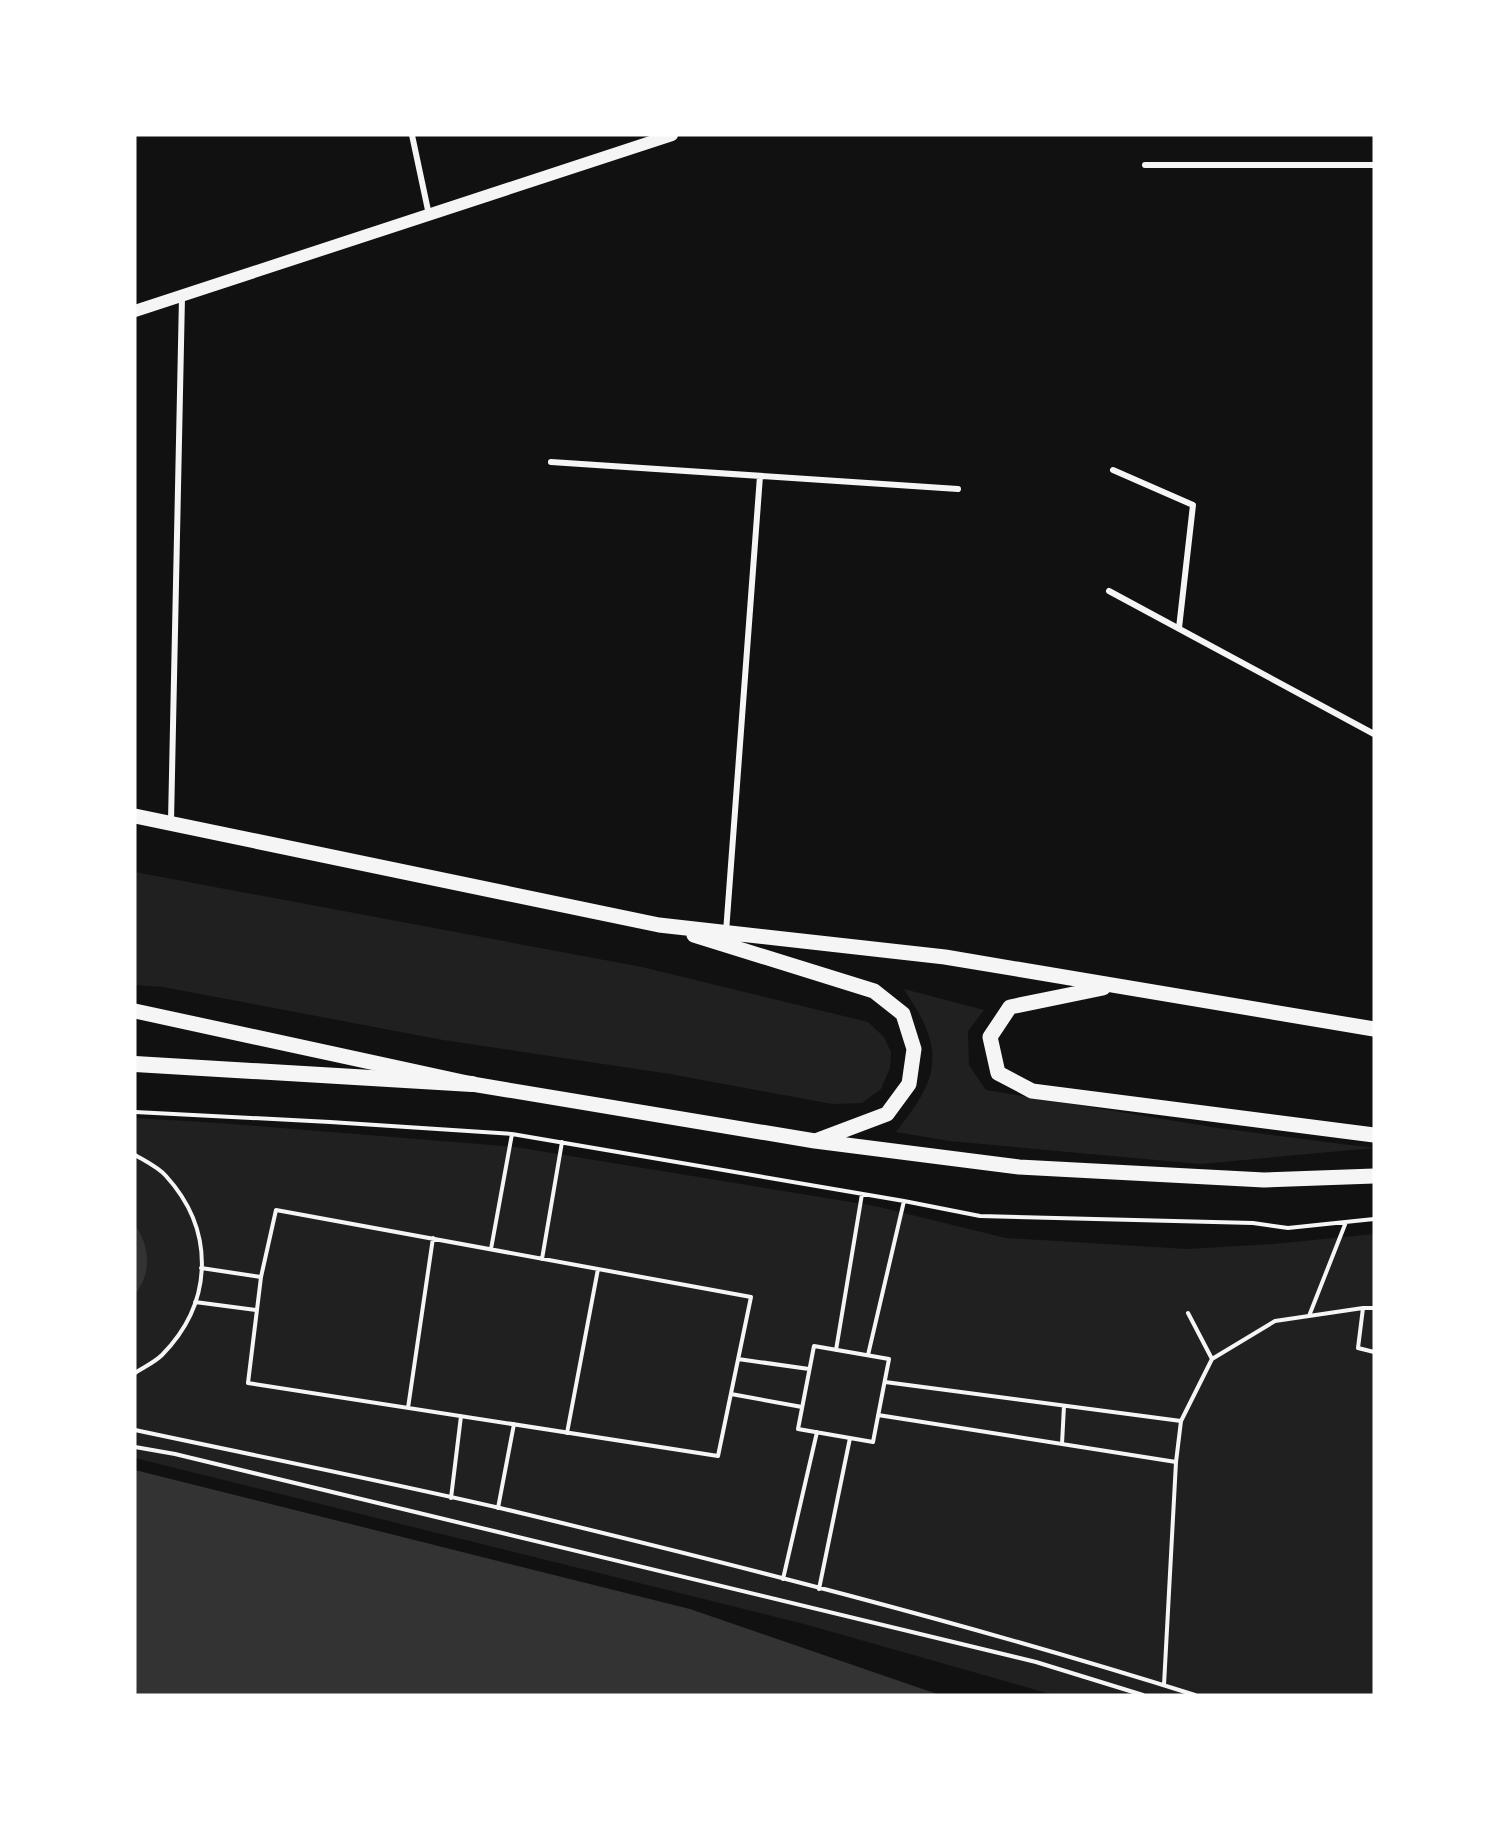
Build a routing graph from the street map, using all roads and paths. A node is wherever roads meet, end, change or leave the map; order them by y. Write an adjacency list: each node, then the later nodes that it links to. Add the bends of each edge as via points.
1 (412, 135): 5 (street)
2 (672, 135): 5 (main road)
3 (1145, 165): 4 (street)
4 (1374, 165)
5 (429, 216): 6 (main road)
6 (182, 297): 7 (main road); 16 (street)
7 (135, 311)
8 (551, 462): 10 (street)
9 (1113, 470): 13 (street, via 1193,505)
10 (760, 476): 11 (street); 18 (street)
11 (958, 489)
12 (1110, 591): 13 (street)
13 (1179, 628): 14 (street)
14 (1374, 734)
15 (135, 816): 16 (main road)
16 (171, 822): 17 (main road)
17 (659, 925): 18 (main road); 27 (main road, via 874,991 903,1014 914,1049 909,1084 887,1114)
18 (726, 932): 19 (main road, via 945,957)
19 (1112, 986): 21 (main road); 26 (main road, via 1010,1007 990,1037 998,1073 1032,1090)
20 (135, 1011): 23 (main road)
21 (1374, 1029)
22 (135, 1064): 23 (highway)
23 (472, 1084): 27 (main road)
24 (135, 1112): 25 (path)
25 (512, 1134): 28 (path); 36 (path)
26 (1374, 1135)
27 (815, 1141): 30 (main road, via 1019,1167 1264,1180)
28 (562, 1142): 31 (path); 37 (path)
29 (135, 1155): 38 (path, via 164,1174 189,1207 202,1245)
30 (1374, 1176)
31 (862, 1194): 32 (path); 47 (path)
32 (904, 1201): 34 (path, via 980,1216 1253,1223 1288,1228); 49 (path)
33 (1374, 1219): 34 (path)
34 (1346, 1222): 46 (path)
35 (433, 1238): 36 (path); 40 (path, via 276,1210); 58 (path)
36 (491, 1250): 37 (path)
37 (542, 1259): 39 (path)
38 (201, 1268): 40 (path); 41 (path, via 201,1286)
39 (598, 1269): 50 (path, via 751,1297); 65 (path)
40 (261, 1277): 44 (path)
41 (195, 1302): 44 (path); 53 (path, via 187,1324 161,1356)
42 (1363, 1308): 43 (path); 46 (path); 48 (path, via 1358,1348)
43 (1374, 1308)
44 (256, 1310): 58 (path, via 248,1383)
45 (1188, 1313): 51 (path)
46 (1309, 1316): 51 (path, via 1275,1321)
47 (836, 1350): 49 (path); 52 (path, via 814,1346)
48 (1374, 1352)
49 (868, 1355): 54 (path, via 889,1359)
50 (738, 1359): 52 (path); 55 (path)
51 (1212, 1359): 61 (path)
52 (809, 1369): 57 (path)
53 (135, 1373)
54 (885, 1382): 56 (path); 59 (path)
55 (731, 1394): 57 (path); 65 (path, via 718,1456)
56 (1064, 1406): 61 (path); 67 (path)
57 (802, 1407): 64 (path, via 798,1429)
58 (408, 1408): 60 (path)
59 (878, 1415): 66 (path, via 873,1442); 67 (path)
60 (461, 1416): 62 (path); 70 (path)
61 (1181, 1422): 69 (path)
62 (514, 1424): 65 (path); 71 (path)
63 (135, 1430): 70 (path)
64 (817, 1432): 66 (path); 72 (path)
65 (567, 1433)
66 (850, 1438): 73 (path)
67 (1062, 1444): 69 (path)
68 (135, 1447): 75 (path, via 1025,1659)
69 (1176, 1462): 74 (path)
70 (451, 1498): 71 (path)
71 (498, 1508): 72 (path)
72 (783, 1579): 73 (path)
73 (819, 1589): 74 (path)
74 (1164, 1685): 76 (path)
75 (1143, 1695)
76 (1195, 1695)

